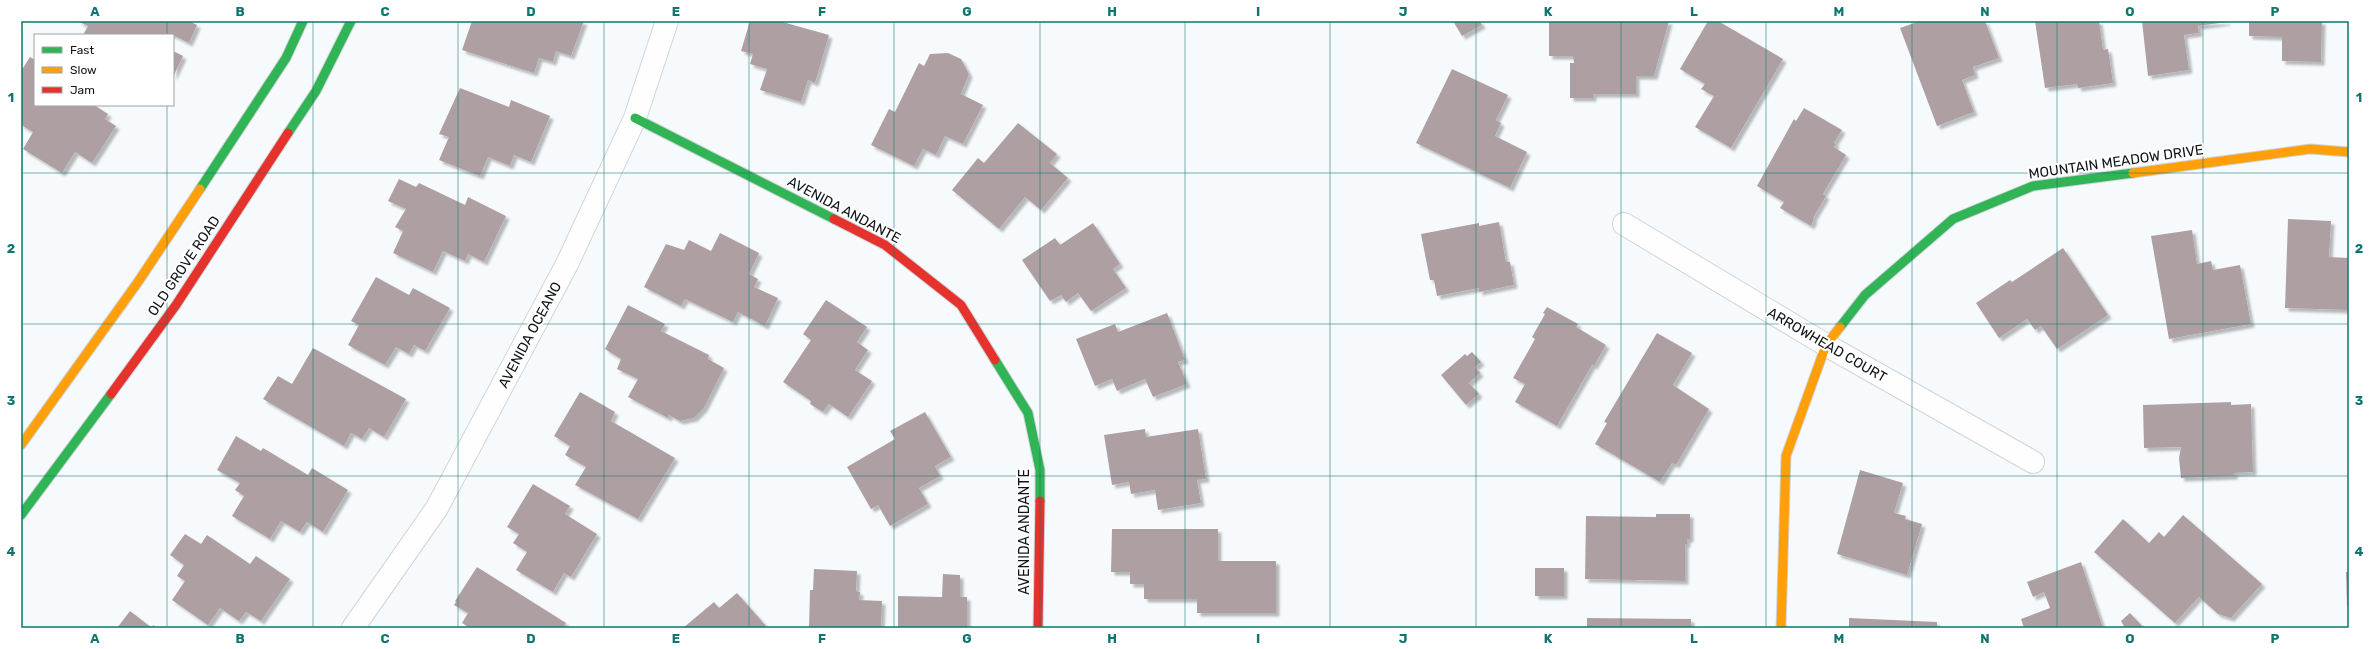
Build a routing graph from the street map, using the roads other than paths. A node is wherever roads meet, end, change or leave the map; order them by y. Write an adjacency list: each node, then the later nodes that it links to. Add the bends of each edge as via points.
1 (303, 21): 8 (street, OLD GROVE ROAD, via 286,58 138,282)
2 (351, 21): 10 (street, OLD GROVE ROAD, via 316,91 176,305 41,492)
3 (667, 21): 4 (street, AVENIDA OCEANO)
4 (635, 118): 11 (street, AVENIDA OCEANO, via 567,264 456,474 437,508); 12 (street, AVENIDA ANDANTE, via 885,245 961,304 1028,413 1040,470)
5 (2349, 152): 7 (street, MOUNTAIN MEADOW DRIVE, via 2310,148 2032,186 1953,219 1866,295)
6 (1624, 224): 7 (street, ARROWHEAD COURT)
7 (1826, 345): 9 (street, ARROWHEAD COURT); 13 (street, MOUNTAIN MEADOW DRIVE, via 1786,456)
8 (21, 445)
9 (2032, 462)
10 (21, 515)
11 (353, 628)
12 (1038, 628)
13 (1780, 628)

